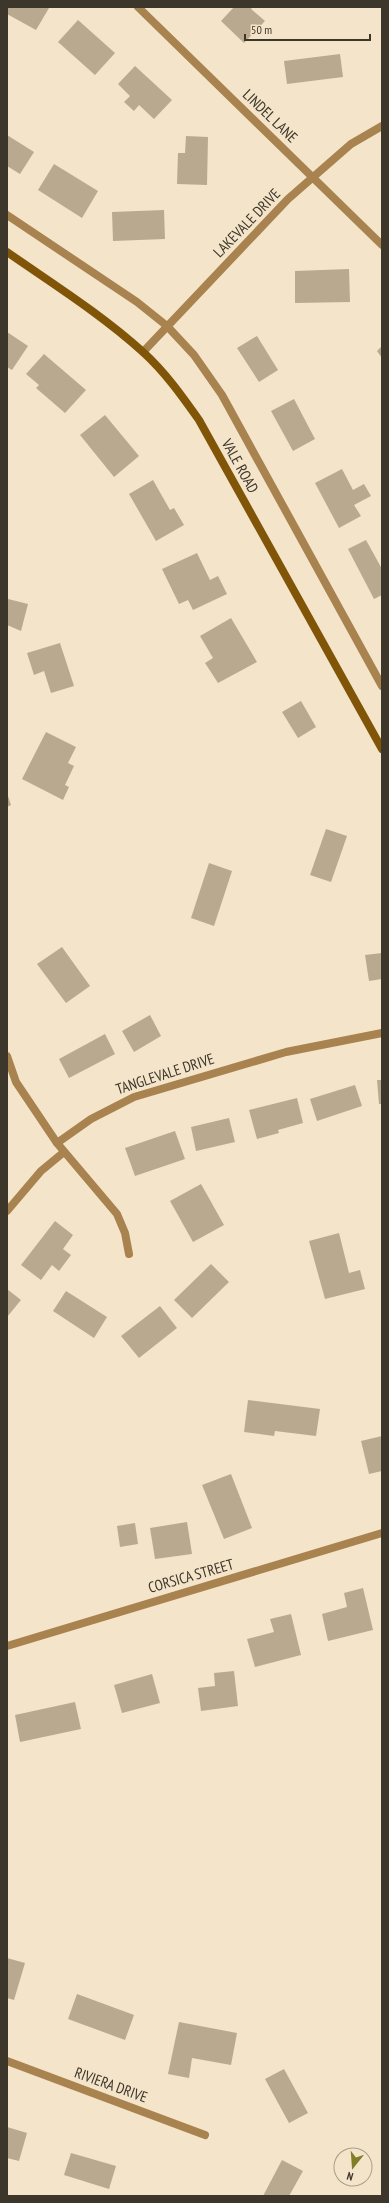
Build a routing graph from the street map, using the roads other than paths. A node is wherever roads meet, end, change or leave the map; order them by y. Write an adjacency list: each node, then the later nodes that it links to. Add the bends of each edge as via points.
1 (138, 7): 3 (street, LINDEL LANE)
2 (382, 126): 3 (street, LAKEVALE DRIVE, via 351,144)
3 (313, 177): 5 (street, LINDEL LANE); 7 (street, LAKEVALE DRIVE, via 288,199)
4 (7, 215): 7 (street, via 137,302)
5 (382, 245)
6 (7, 252): 8 (main road, VALE ROAD, via 74,298)
7 (167, 326): 8 (street, LAKEVALE DRIVE); 9 (street, via 194,355 222,395)
8 (143, 352): 10 (main road, VALE ROAD, via 199,420)
9 (382, 686)
10 (382, 750)
11 (382, 1033): 13 (street, TANGLEVALE DRIVE, via 286,1052 134,1097 91,1119)
12 (7, 1056): 13 (street, via 16,1082)
13 (57, 1143): 14 (street)
14 (64, 1152): 15 (street, via 41,1171); 16 (street, via 117,1214 125,1233)
15 (7, 1211)
16 (129, 1254)
17 (382, 1533): 18 (street, CORSICA STREET)
18 (7, 1646)
19 (7, 2061): 20 (street, RIVIERA DRIVE)
20 (205, 2135)

